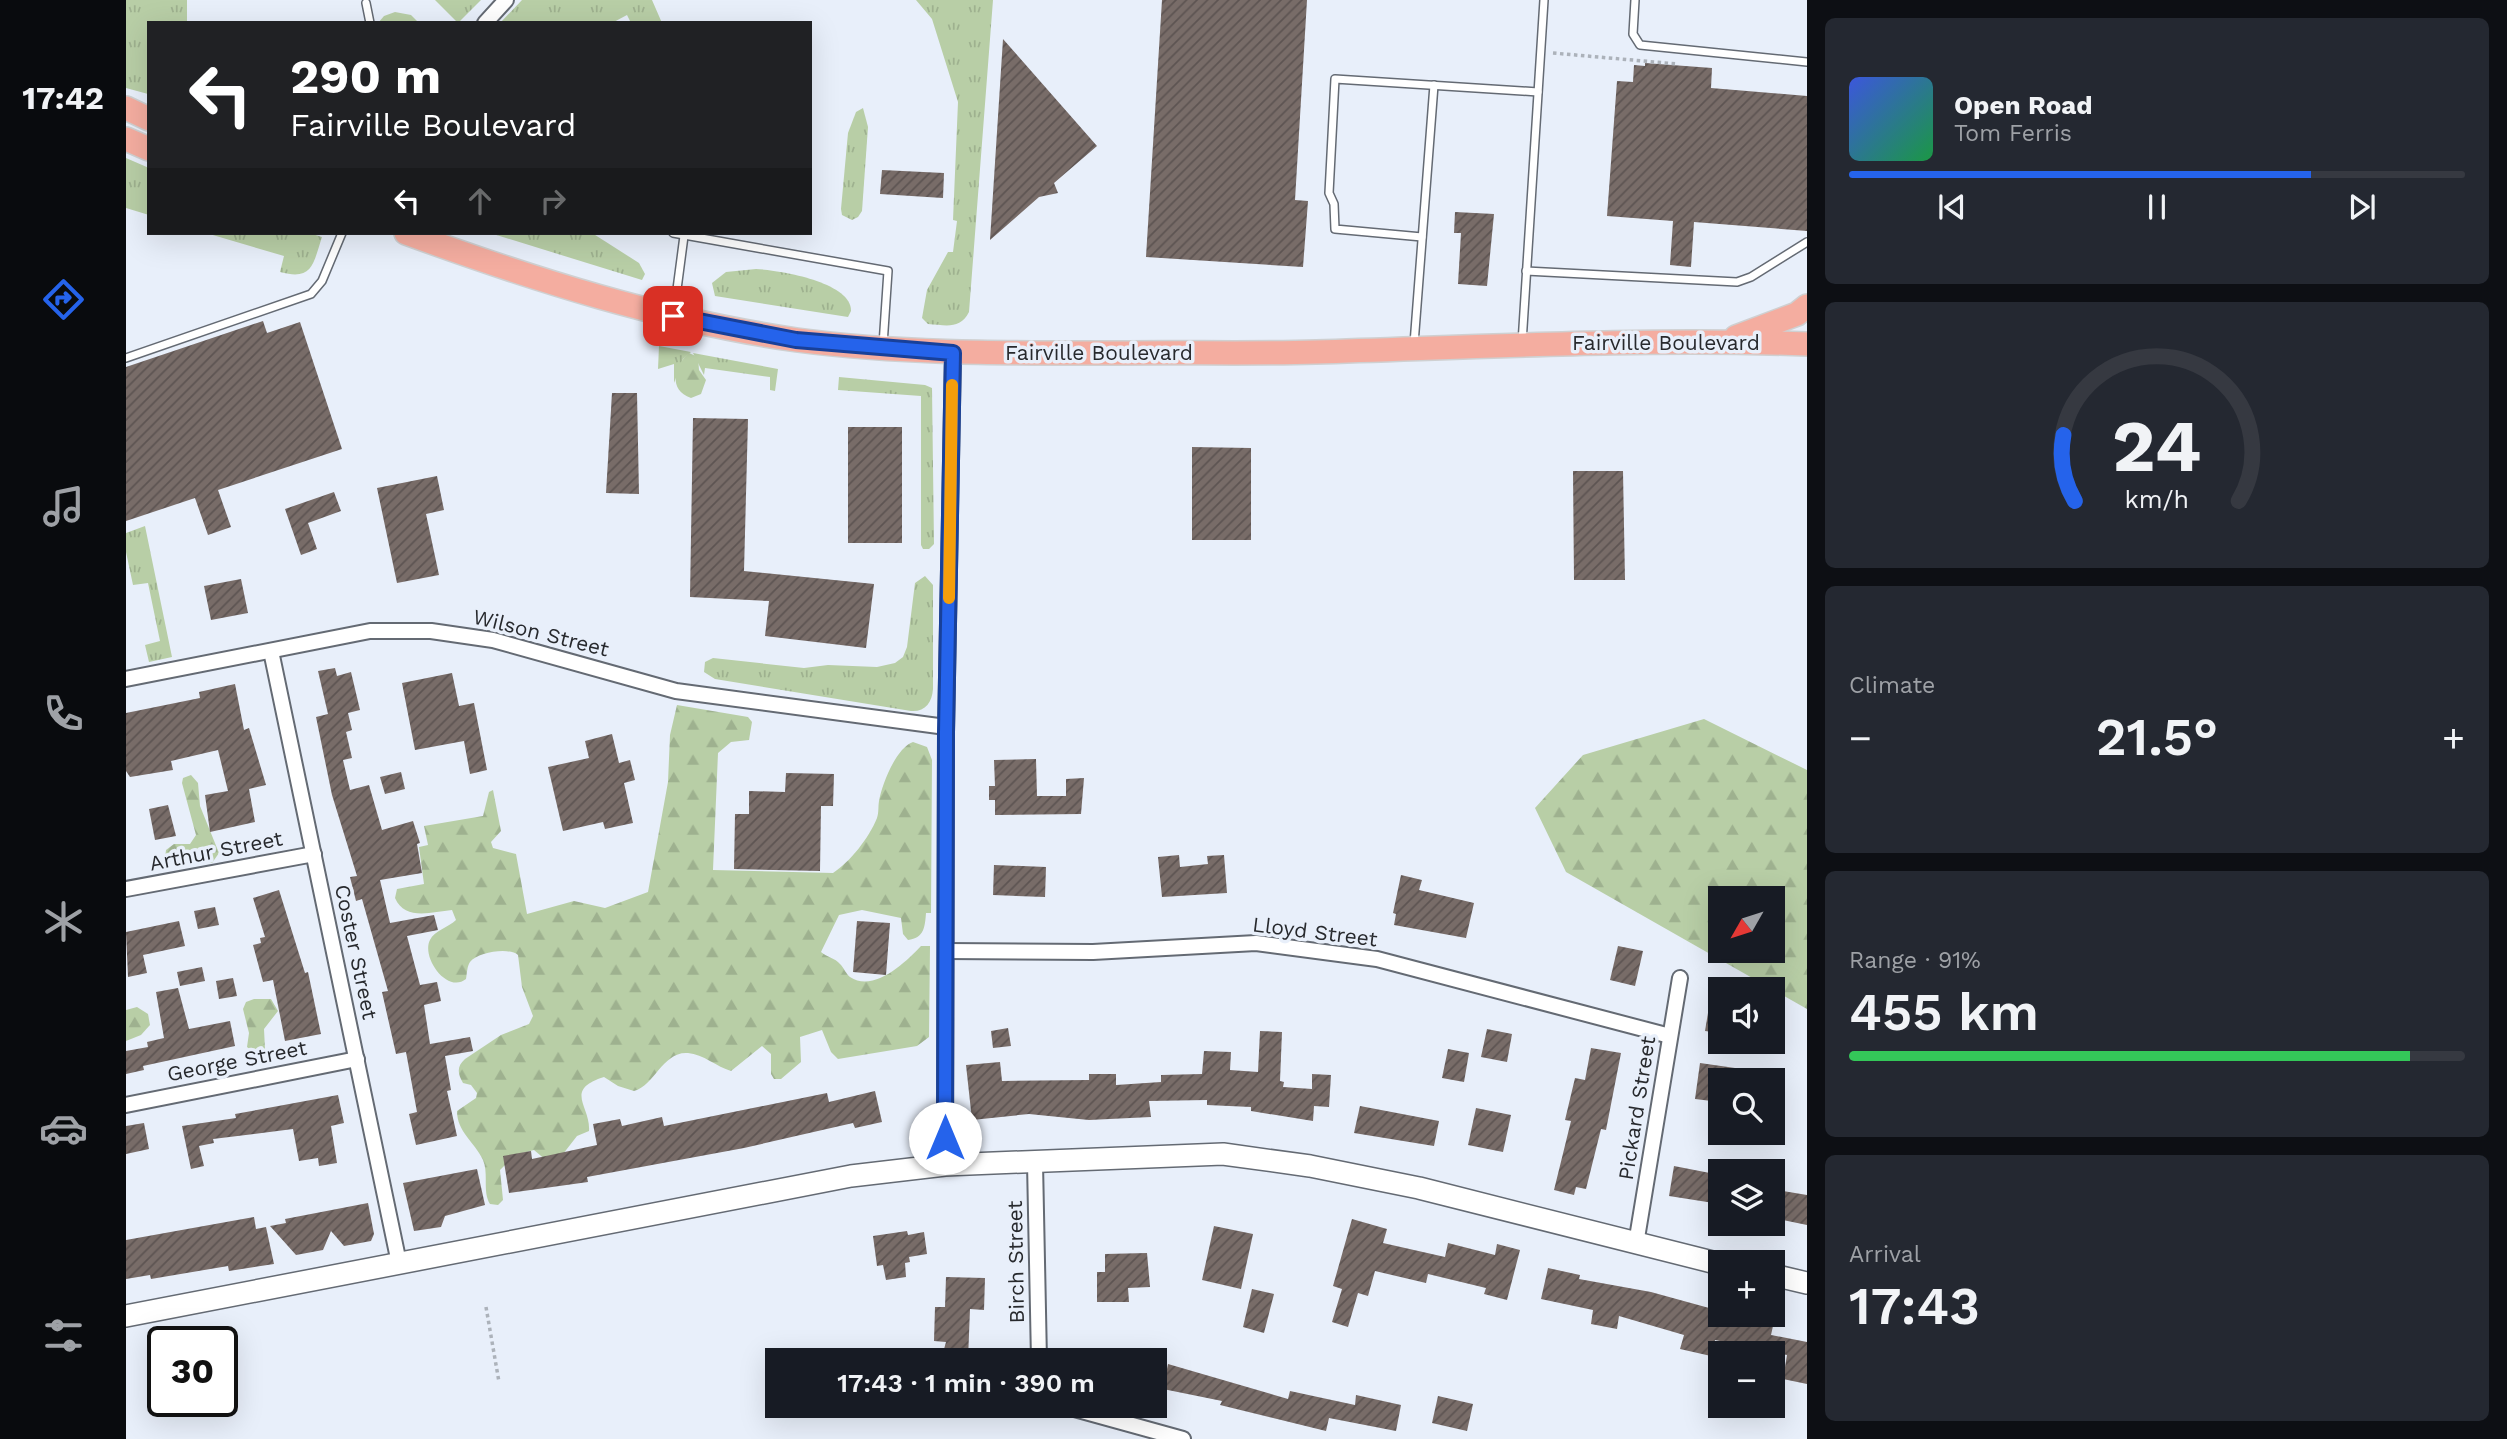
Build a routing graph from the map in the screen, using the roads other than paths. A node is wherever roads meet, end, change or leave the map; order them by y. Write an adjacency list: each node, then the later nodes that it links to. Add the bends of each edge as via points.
1 (506, 0): 6 (street)
2 (1544, 0): 9 (lane)
3 (1635, 0): 7 (lane, via 1633,34 1640,45)
4 (366, 3): 5 (lane)
5 (370, 21)
6 (487, 21)
7 (1807, 62)
8 (1434, 85): 9 (lane); 18 (lane); 18 (lane, via 1335,79 1329,193 1335,229)
9 (1538, 92): 20 (lane)
10 (126, 108): 11 (main road)
11 (147, 118)
12 (126, 139): 13 (main road)
13 (147, 148)
14 (341, 235): 29 (lane, via 311,294)
15 (414, 235): 22 (main road, Fairville Boulevard, via 556,284)
16 (680, 235): 17 (lane)
17 (684, 236): 22 (lane); 27 (lane, via 888,271)
18 (1422, 237): 26 (lane)
19 (1807, 242): 20 (lane, via 1737,282)
20 (1527, 271): 24 (lane)
21 (1807, 306): 23 (main road, via 1797,314)
22 (673, 316): 27 (main road, Fairville Boulevard, via 796,340)
23 (1723, 341): 24 (main road, Fairville Boulevard); 25 (main road, Fairville Boulevard)
24 (1522, 343): 26 (main road, Fairville Boulevard)
25 (1807, 344)
26 (1414, 348): 28 (main road, Fairville Boulevard)
27 (883, 349): 28 (main road, Fairville Boulevard)
28 (953, 353): 32 (street)
29 (126, 358)
30 (271, 650): 31 (street, Wilson Street); 32 (street, Wilson Street, via 370,631 459,634 677,691); 33 (street, Coster Street)
31 (126, 679)
32 (946, 727): 35 (street)
33 (314, 854): 34 (street, Arthur Street); 38 (street, Coster Street)
34 (126, 889)
35 (946, 951): 37 (street, Lloyd Street, via 1093,951 1256,943 1377,960); 41 (street)
36 (1680, 978): 37 (street, Pickard Street)
37 (1670, 1036): 42 (street, Pickard Street)
38 (356, 1059): 39 (street, George Street); 44 (street, Coster Street)
39 (126, 1105)
40 (1035, 1163): 41 (main road); 42 (main road, via 1236,1156 1419,1188); 48 (street, Birch Street)
41 (945, 1165): 44 (main road, via 851,1176)
42 (1636, 1244): 43 (main road)
43 (1708, 1261)
44 (399, 1263): 47 (main road)
45 (1785, 1278): 46 (main road)
46 (1807, 1283)
47 (126, 1316)
48 (1039, 1348)
49 (1107, 1418): 50 (street)
50 (1183, 1439)

